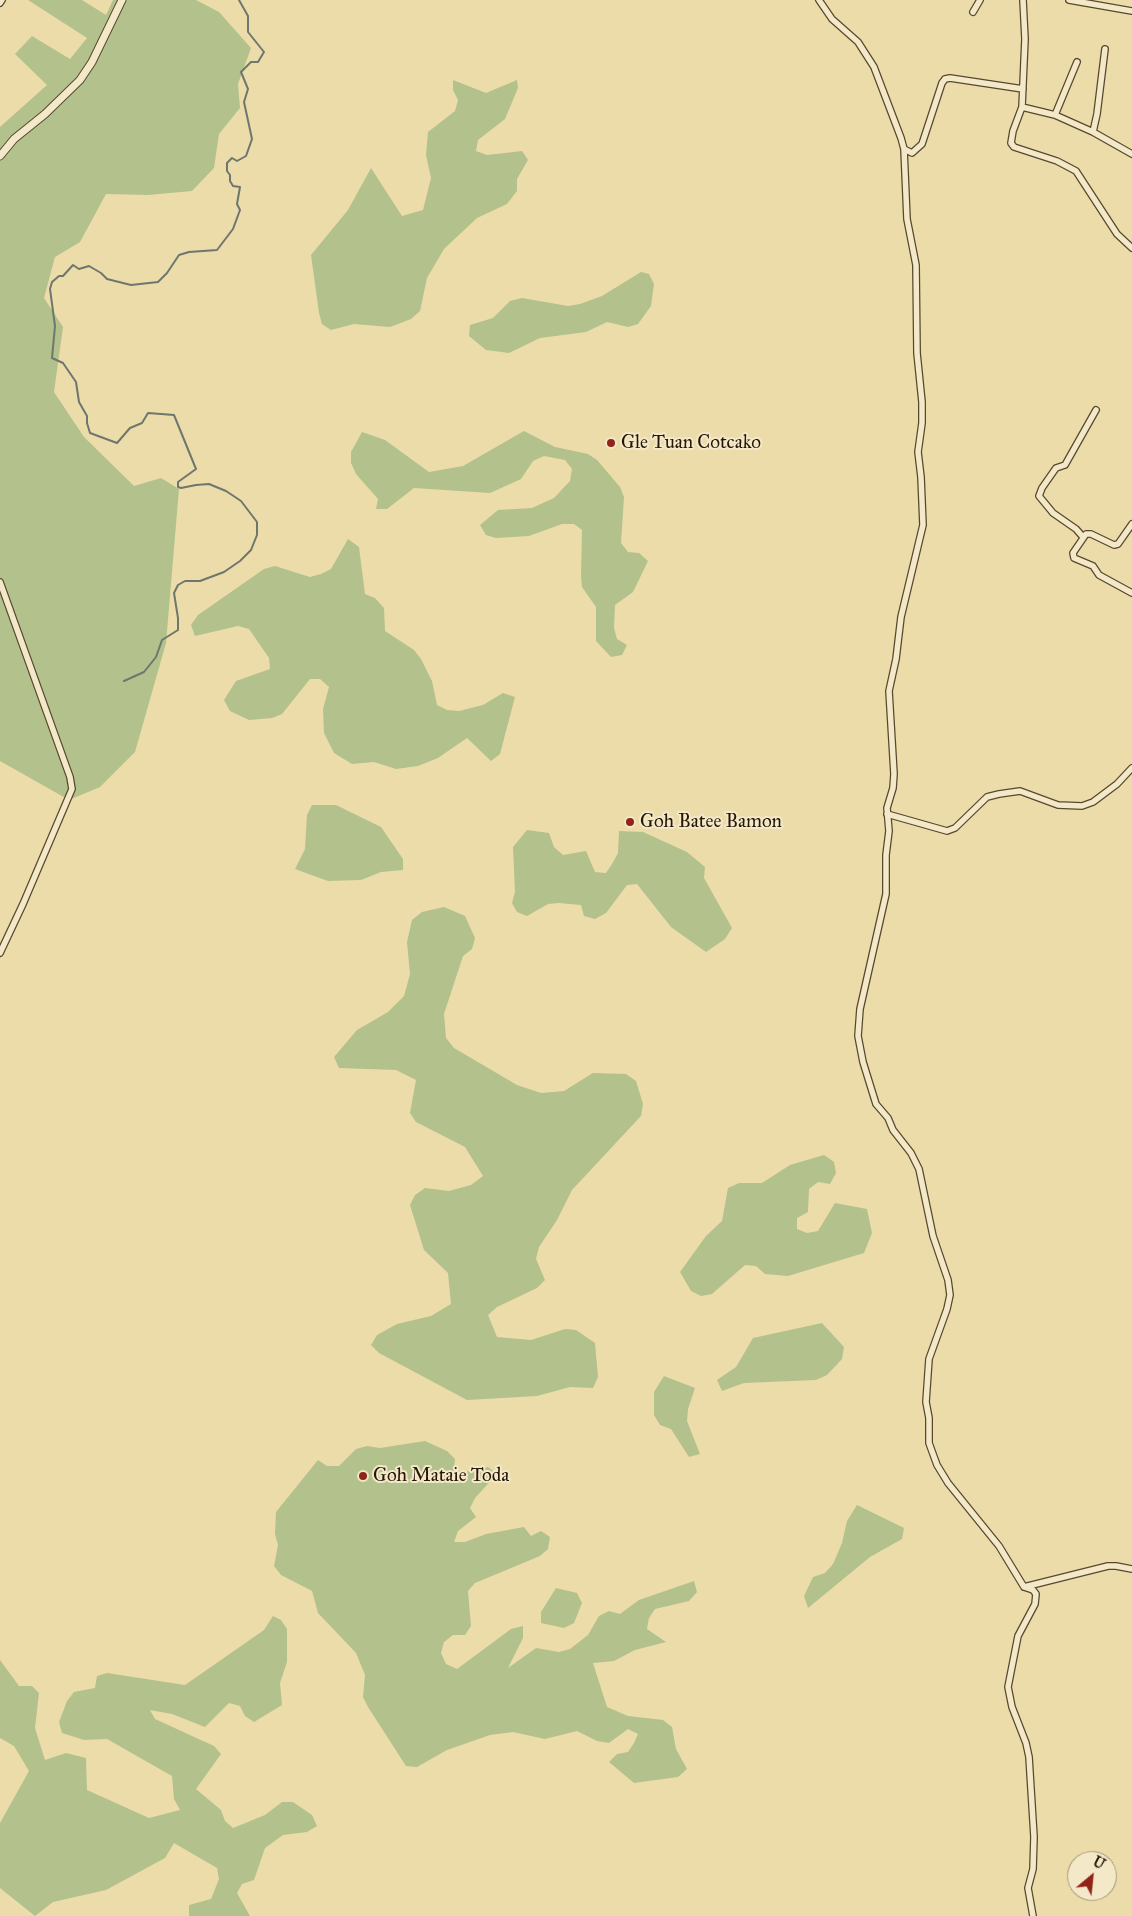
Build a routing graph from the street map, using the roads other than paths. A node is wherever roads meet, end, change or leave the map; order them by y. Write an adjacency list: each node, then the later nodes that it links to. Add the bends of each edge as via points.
1 (122, 0): 16 (street, via 80,80 14,139)
2 (819, 0): 14 (street, via 832,19 858,42 874,67)
3 (980, 0): 7 (street)
4 (1023, 0): 10 (street)
5 (1069, 0): 6 (street)
6 (1132, 11)
7 (973, 12)
8 (1104, 49): 13 (street)
9 (1077, 62): 12 (street)
10 (1023, 89): 11 (street); 14 (street, via 945,79 922,144 912,153)
11 (1022, 107): 12 (street); 17 (street, via 1011,137 1012,145 1076,171 1117,234)
12 (1055, 115): 13 (street)
13 (1093, 132): 15 (street)
14 (904, 149): 24 (street, via 906,210 916,266 922,412 918,452 923,525 889,691 894,774)
15 (1132, 154)
16 (0, 156)
17 (1132, 248)
18 (1096, 410): 20 (street, via 1065,465 1056,468 1039,496 1053,513)
19 (1132, 524): 20 (street, via 1118,544 1091,534)
20 (1083, 537): 22 (street, via 1074,558 1093,566 1099,575)
21 (0, 582): 25 (street, via 72,789)
22 (1132, 593)
23 (1132, 768): 24 (street, via 1117,784 1085,806 1058,805 1020,791 999,794 987,797 956,828 947,831)
24 (887, 814): 27 (street, via 886,894 862,1000 858,1036 876,1104 919,1169 933,1236 948,1280 950,1295 947,1309 929,1358 926,1402 930,1418 929,1443 948,1483 999,1546)
25 (0, 953)
26 (1132, 1569): 27 (street, via 1108,1566)
27 (1024, 1587): 28 (street, via 1036,1594 1035,1604 1018,1636 1008,1687 1029,1757 1034,1837 1028,1888)
28 (1033, 1916)

